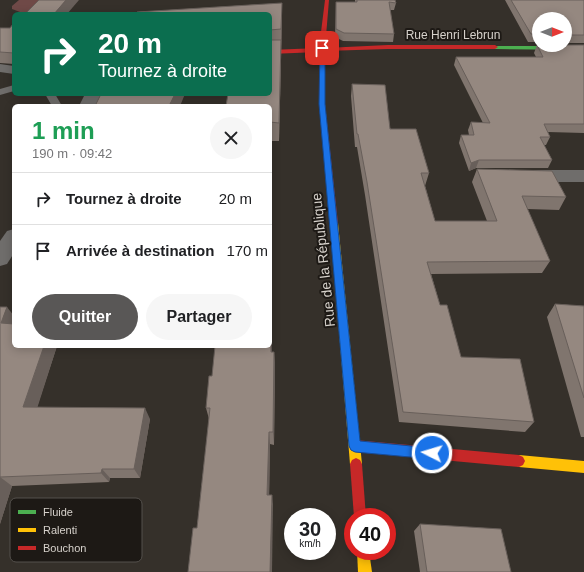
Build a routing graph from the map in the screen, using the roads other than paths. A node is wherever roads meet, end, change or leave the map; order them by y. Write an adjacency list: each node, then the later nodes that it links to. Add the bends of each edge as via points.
1 (327, 0): 2 (main road, Rue de la République)
2 (322, 48): 3 (main road, Rue Henri Lebrun); 4 (main road, Rue Henri Lebrun); 13 (main road, Rue de la République, via 322,104)
3 (584, 48)
4 (272, 52)
5 (0, 68): 6 (street)
6 (12, 70)
7 (12, 89): 8 (lane)
8 (0, 92)
9 (507, 176): 10 (street)
10 (584, 179)
11 (12, 239): 12 (street)
12 (0, 258)
13 (355, 446): 14 (main road); 15 (main road, Rue de la République)
14 (584, 467)
15 (359, 508)
16 (364, 560): 17 (main road)
17 (365, 572)

